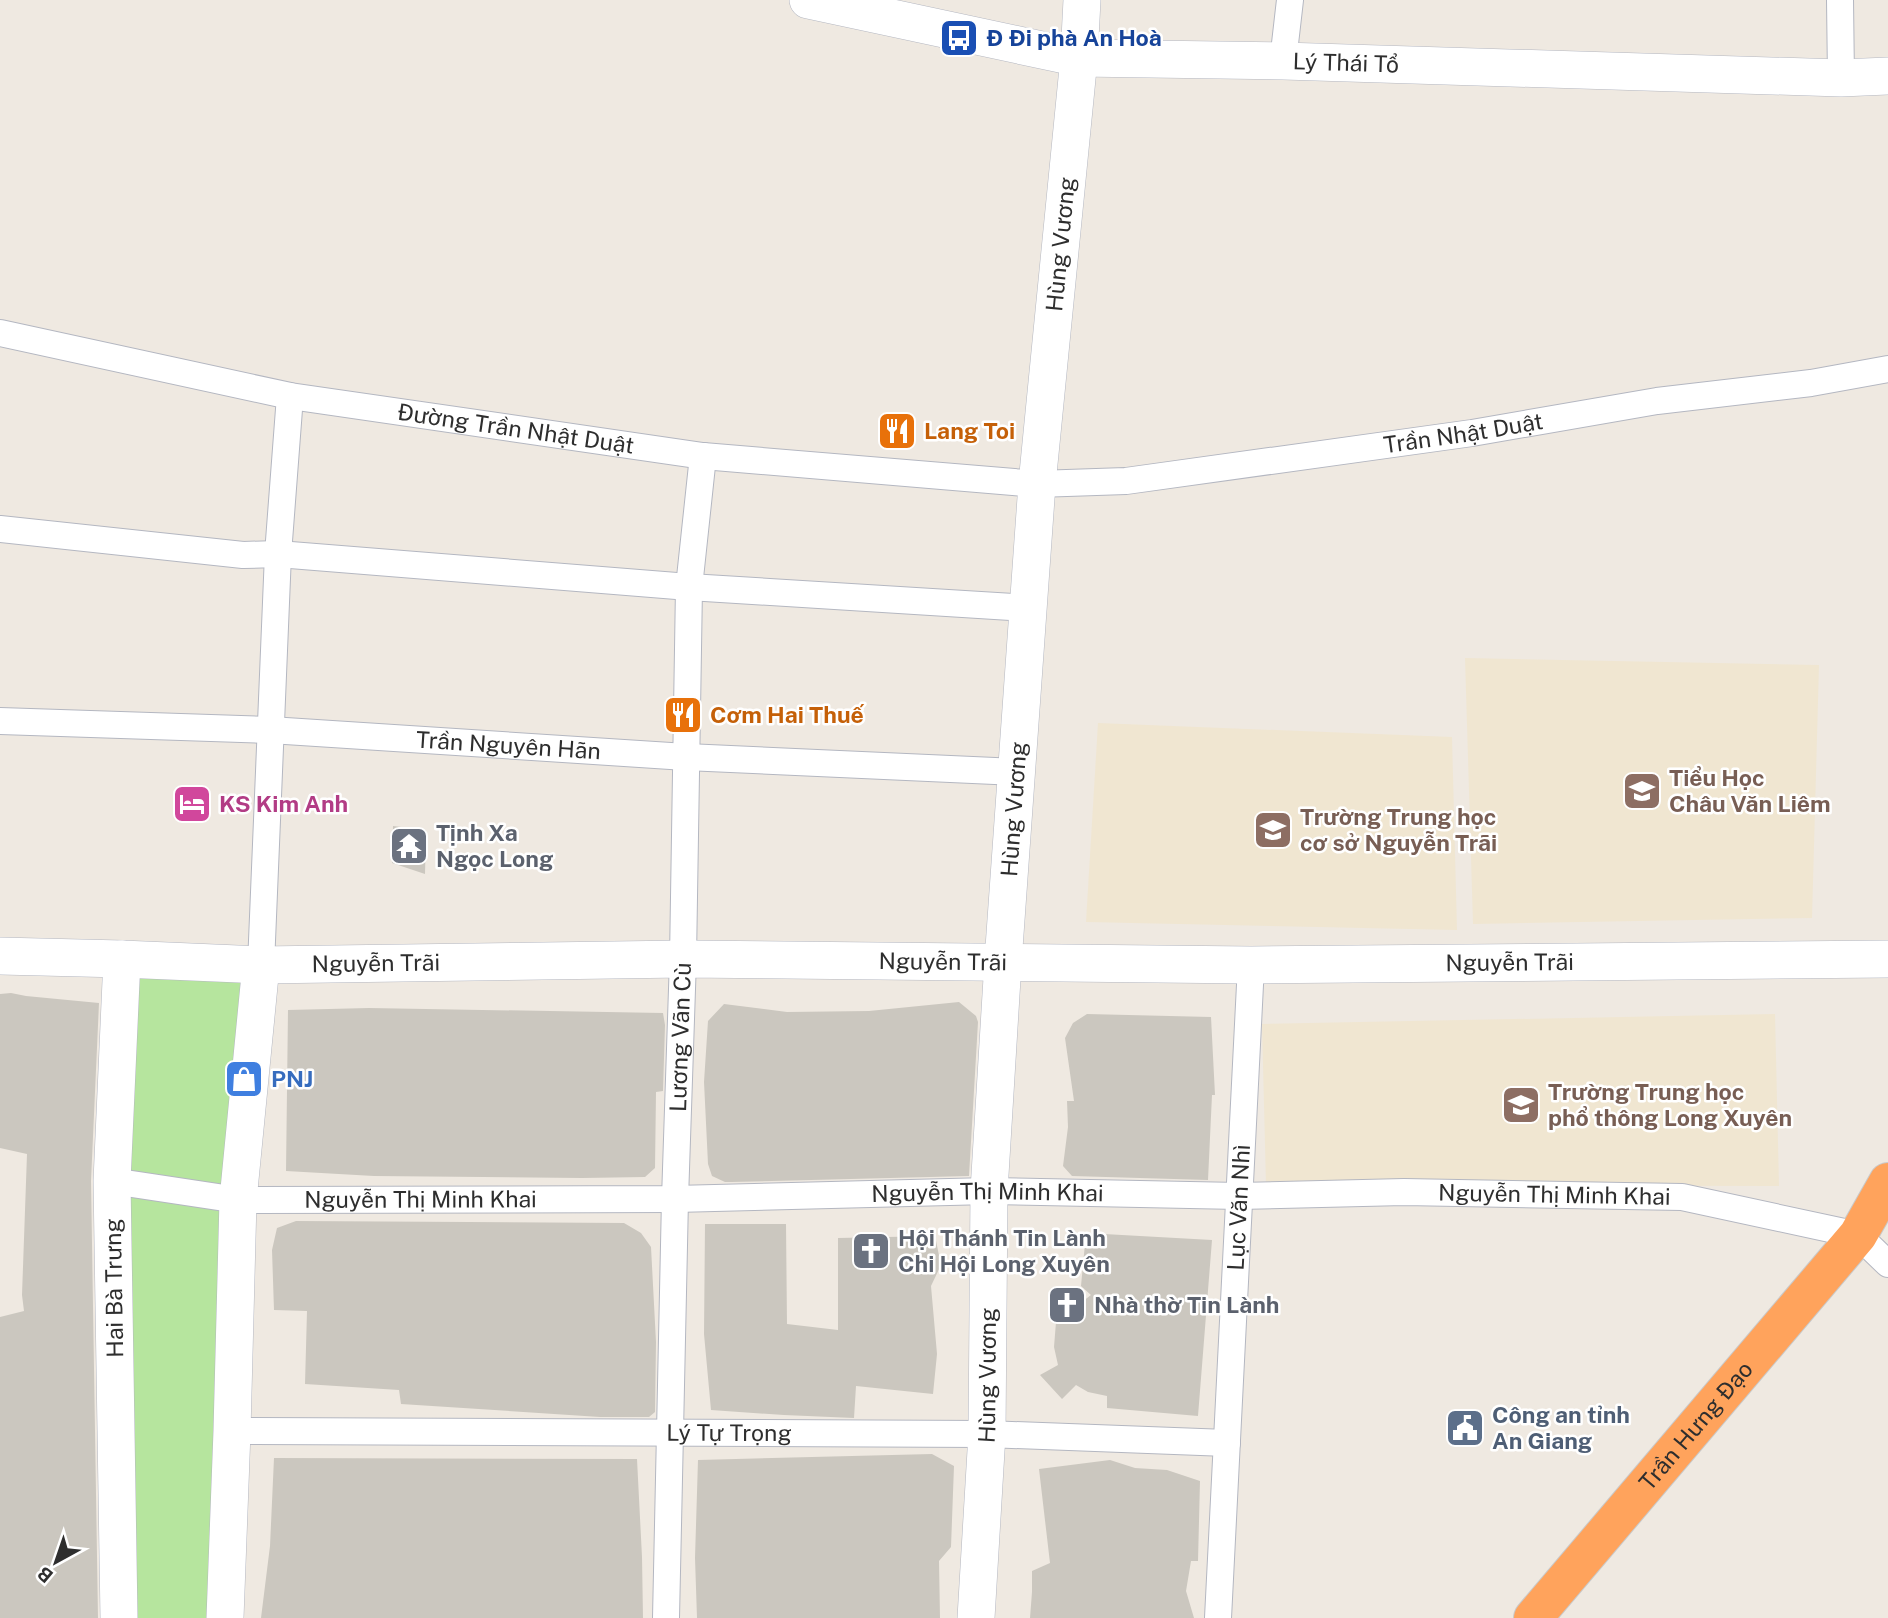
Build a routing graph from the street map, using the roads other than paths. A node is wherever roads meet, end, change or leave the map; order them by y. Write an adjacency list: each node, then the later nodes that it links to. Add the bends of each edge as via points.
1 (808, 0): 5 (street, Lý Thái Tổ)
2 (1082, 0): 5 (street, Hùng Vương)
3 (1290, 0): 6 (street)
4 (1840, 0): 8 (street)
5 (1079, 58): 6 (street, Lý Thái Tổ); 13 (street, Hùng Vương)
6 (1283, 61): 8 (street, Lý Thái Tổ)
7 (1888, 76): 8 (street, Lý Thái Tổ)
8 (1841, 78)
9 (0, 333): 11 (street, Đường Trần Nhật Duật)
10 (1888, 369): 13 (street, Trần Nhật Duật, via 1126,481)
11 (290, 396): 12 (street, Đường Trần Nhật Duật); 15 (street)
12 (703, 456): 13 (street, Đường Trần Nhật Duật); 16 (street, Lương Vãn Cù)
13 (1037, 484): 17 (street, Hùng Vương)
14 (0, 529): 15 (street, via 243,555)
15 (278, 554): 16 (street); 19 (street)
16 (690, 587): 17 (street); 20 (street, Lương Vãn Cù)
17 (1028, 608): 21 (street, Hùng Vương)
18 (0, 721): 19 (street, Trần Nguyên Hãn)
19 (270, 730): 20 (street, Trần Nguyên Hãn); 27 (street)
20 (686, 757): 21 (street, Trần Nguyên Hãn); 24 (street, Lương Vãn Cù)
21 (1017, 772): 26 (street, Hùng Vương)
22 (0, 956): 23 (street, Nguyễn Trãi)
23 (122, 959): 27 (street, Nguyễn Trãi); 30 (street, Hai Bà Trưng)
24 (683, 959): 26 (street, Nguyễn Trãi); 27 (street, Nguyễn Trãi); 34 (street, Lương Vãn Cù)
25 (1888, 959): 28 (street, Nguyễn Trãi)
26 (1003, 962): 28 (street, Nguyễn Trãi); 32 (street, Hùng Vương)
27 (261, 965): 35 (street)
28 (1251, 965): 33 (street, Lục Văn Nhì)
29 (1888, 1172): 36 (highway, Trần Hưng Đạo)
30 (112, 1181): 35 (street, Nguyễn Thị Minh Khai); 42 (street, Hai Bà Trưng)
31 (1888, 1182): 36 (highway, Trần Hưng Đạo)
32 (989, 1191): 33 (street, Nguyễn Thị Minh Khai); 34 (street, Nguyễn Thị Minh Khai); 40 (street, Hùng Vương)
33 (1239, 1196): 36 (street, Nguyễn Thị Minh Khai, via 1404,1192 1682,1197); 41 (street, Lục Văn Nhì)
34 (675, 1199): 35 (street, Nguyễn Thị Minh Khai); 39 (street, Lương Vãn Cù)
35 (238, 1200): 38 (street)
36 (1858, 1235): 37 (street); 47 (highway, Trần Hưng Đạo)
37 (1888, 1264)
38 (232, 1431): 39 (street, Lý Tự Trọng); 43 (street)
39 (670, 1433): 40 (street, Lý Tự Trọng); 44 (street, Lương Vãn Cù)
40 (987, 1434): 41 (street, Lý Tự Trọng); 45 (street, Hùng Vương)
41 (1227, 1443): 46 (street, Lục Văn Nhì)
42 (119, 1618)
43 (225, 1618)
44 (666, 1618)
45 (976, 1618)
46 (1218, 1618)
47 (1533, 1618)

